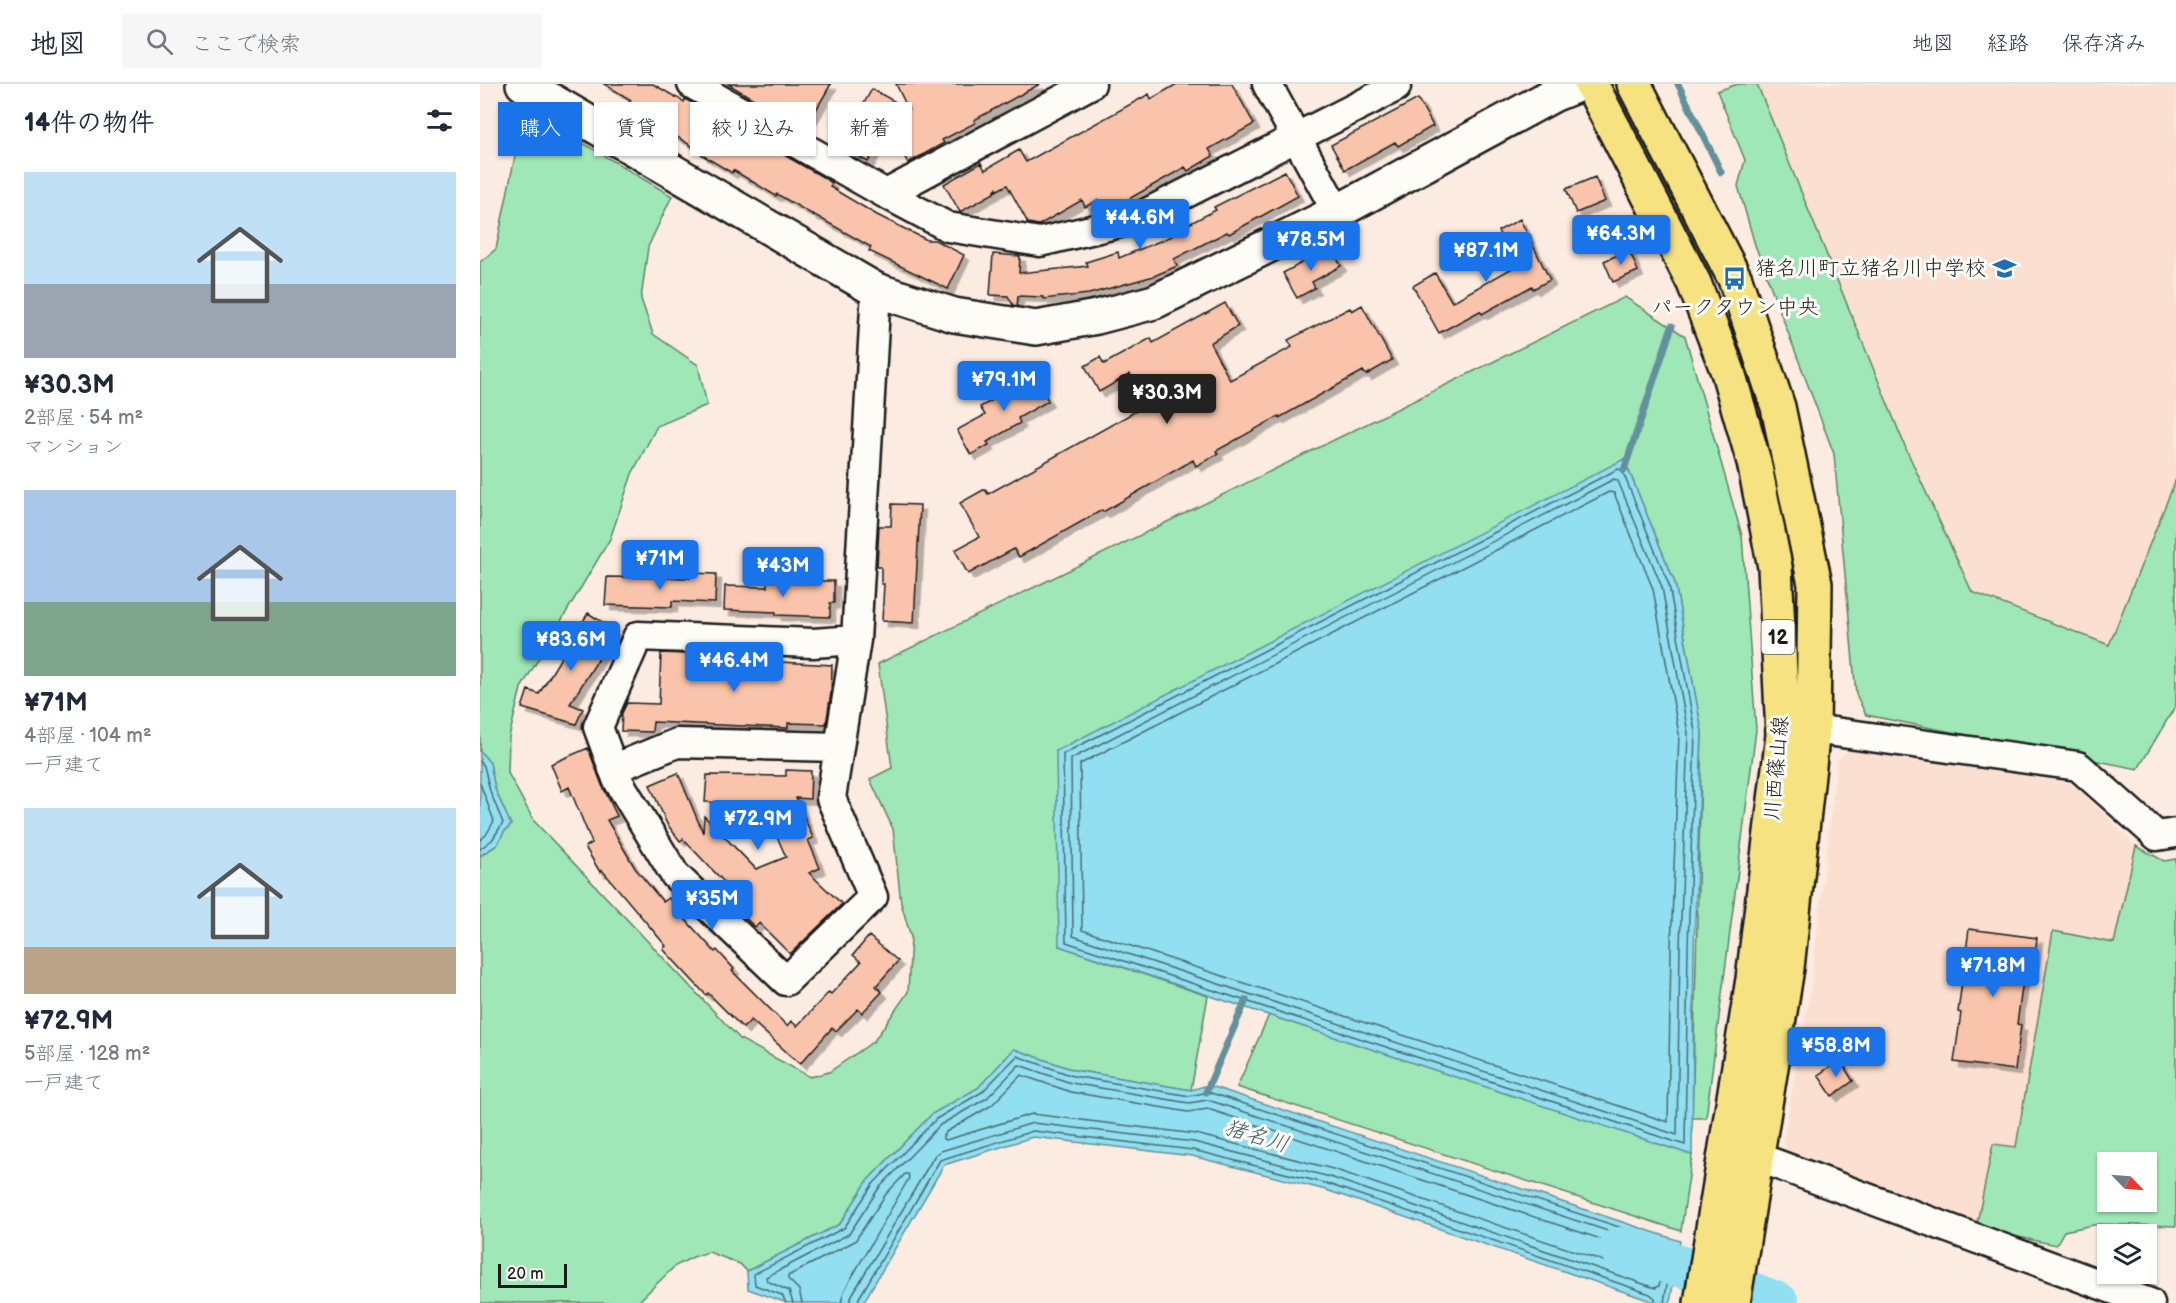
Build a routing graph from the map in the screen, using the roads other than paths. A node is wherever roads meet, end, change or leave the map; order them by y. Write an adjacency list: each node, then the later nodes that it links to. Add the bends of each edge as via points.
1 (523, 84): 9 (street)
2 (692, 84): 11 (street)
3 (1091, 84): 11 (street)
4 (1267, 84): 10 (street)
5 (1395, 84): 10 (street, via 1396,87)
6 (1580, 84): 12 (street)
7 (1592, 84): 20 (main road, 川西篠山線 / 12, via 1694,283 1728,372 1754,462 1775,567 1783,735)
8 (1634, 84): 15 (main road, 川西篠山線 / 12, via 1735,279 1778,407 1815,584)
9 (560, 94): 13 (street)
10 (1297, 137): 11 (street, via 1133,220 1040,242 948,227); 12 (street)
11 (886, 194)
12 (1337, 212): 13 (street, via 1154,302 1036,328 954,315)
13 (876, 290): 14 (street)
14 (856, 640): 16 (street); 17 (street, via 813,643 638,636 598,727)
15 (1814, 729): 18 (street, via 2078,766 2157,836); 19 (main road, 川西篠山線 / 12, via 1787,968)
16 (839, 747): 17 (street, via 677,742); 17 (street, via 831,798 873,897 786,981 675,875)
17 (613, 769)
18 (2176, 833)
19 (1756, 1157): 20 (main road, 川西篠山線 / 12); 23 (street)
20 (1728, 1227): 21 (main road, 川西篠山線 / 12); 22 (main road, 川西篠山線 / 12)
21 (1701, 1303)
22 (1733, 1303)
23 (2150, 1303)

